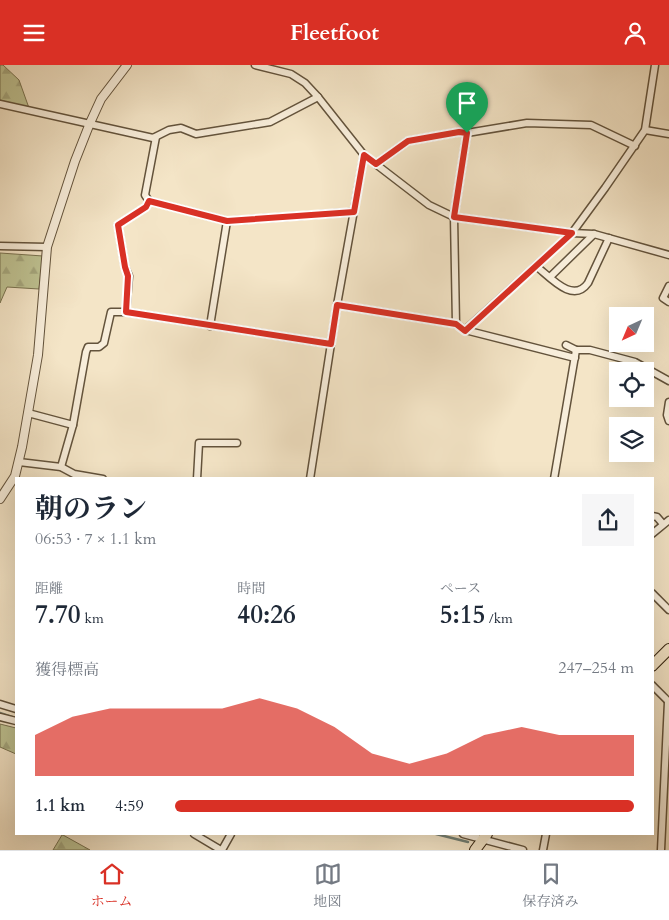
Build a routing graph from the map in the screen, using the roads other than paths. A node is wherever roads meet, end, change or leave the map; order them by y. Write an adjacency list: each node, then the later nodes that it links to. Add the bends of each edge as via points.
1 (127, 65): 6 (street, via 101,99)
2 (260, 65): 4 (street, via 291,74)
3 (655, 65): 7 (street)
4 (318, 97): 10 (street, via 270,121 196,134 181,128); 12 (street)
5 (0, 104): 6 (street)
6 (90, 123): 10 (street); 22 (street)
7 (645, 130): 9 (street); 11 (street)
8 (467, 133): 11 (street, via 527,123 591,125); 13 (street, via 408,141); 16 (street)
9 (669, 134)
10 (156, 137): 14 (street, via 145,195)
11 (635, 146): 18 (street)
12 (364, 155): 13 (street); 15 (street)
13 (376, 164): 16 (street, via 429,205)
14 (149, 201): 17 (street); 29 (street, via 146,207 118,225 128,276)
15 (354, 212): 17 (street); 28 (street)
16 (454, 217): 18 (street); 30 (street)
17 (227, 221): 31 (street)
18 (572, 233): 19 (street); 24 (street)
19 (594, 234): 20 (street); 25 (street)
20 (609, 238): 23 (street); 25 (street, via 584,289 570,291)
21 (0, 246): 22 (street)
22 (48, 247): 39 (street, via 38,355)
23 (669, 255)
24 (536, 266): 25 (street); 32 (street)
25 (550, 277)
26 (669, 286): 27 (street, via 664,298)
27 (669, 302)
28 (337, 305): 30 (street); 33 (street)
29 (126, 312): 31 (street); 41 (street, via 111,312 104,343 99,347 88,347)
30 (456, 324): 32 (street)
31 (210, 326): 33 (street)
32 (465, 331): 36 (street)
33 (331, 344): 47 (street)
34 (566, 345): 35 (street)
35 (576, 350): 36 (street); 37 (street, via 590,350 635,362)
36 (575, 359): 48 (street)
37 (669, 381)
38 (669, 402): 40 (street)
39 (28, 413): 41 (street); 43 (street)
40 (669, 421)
41 (74, 425): 44 (street)
42 (237, 443): 46 (street, via 199,443)
43 (19, 462): 44 (street); 49 (street)
44 (61, 467): 45 (street)
45 (74, 476)
46 (197, 477)
47 (310, 477)
48 (554, 477)
49 (0, 499)
50 (654, 516): 52 (street)
51 (669, 520): 52 (street)
52 (663, 524): 53 (street)
53 (654, 532)
54 (654, 595): 55 (street)
55 (669, 609)
56 (669, 649): 57 (main road)
57 (654, 664)
58 (654, 687): 59 (street)
59 (669, 702): 73 (street)
60 (0, 704): 61 (street)
61 (15, 709)
62 (0, 717): 63 (street)
63 (15, 722)
64 (196, 835): 69 (street)
65 (230, 835): 69 (street)
66 (470, 835): 68 (street)
67 (546, 835): 72 (street)
68 (485, 837): 70 (main road); 71 (street)
69 (222, 850)
70 (474, 850)
71 (523, 850)
72 (543, 850)
73 (661, 850)

